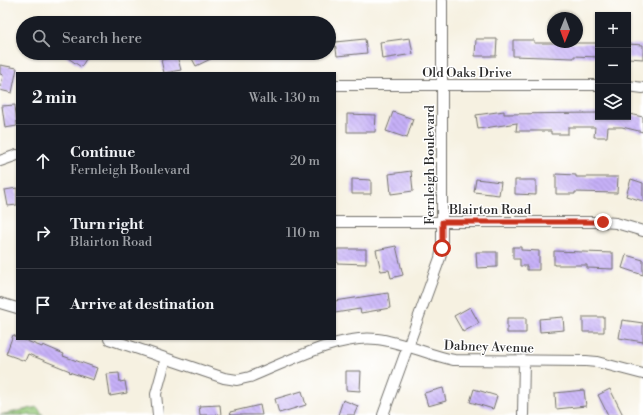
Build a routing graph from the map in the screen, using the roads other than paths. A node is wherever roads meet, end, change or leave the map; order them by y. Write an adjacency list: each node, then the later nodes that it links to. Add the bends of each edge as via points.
1 (442, 0): 3 (street, Fernleigh Boulevard)
2 (336, 85): 3 (street, Old Oaks Drive)
3 (442, 85): 4 (street, Old Oaks Drive); 10 (street, Fernleigh Boulevard)
4 (595, 85)
5 (631, 86): 6 (street)
6 (643, 88)
7 (16, 155): 8 (street)
8 (0, 161)
9 (336, 222): 10 (street, Blairton Road)
10 (442, 222): 11 (street, Blairton Road, via 603,222); 15 (street, Fernleigh Boulevard, via 440,258)
11 (643, 231)
12 (0, 303): 13 (street)
13 (16, 308)
14 (112, 340): 16 (street, Dabney Avenue)
15 (407, 346): 16 (street, Dabney Avenue, via 377,339 346,340 237,380); 17 (street, Dabney Avenue, via 454,360); 20 (street, Fernleigh Boulevard)
16 (166, 358): 19 (street, via 156,394)
17 (524, 360): 18 (street, Dabney Avenue, via 598,362); 21 (street)
18 (643, 374)
19 (158, 415)
20 (383, 415)
21 (523, 415)

